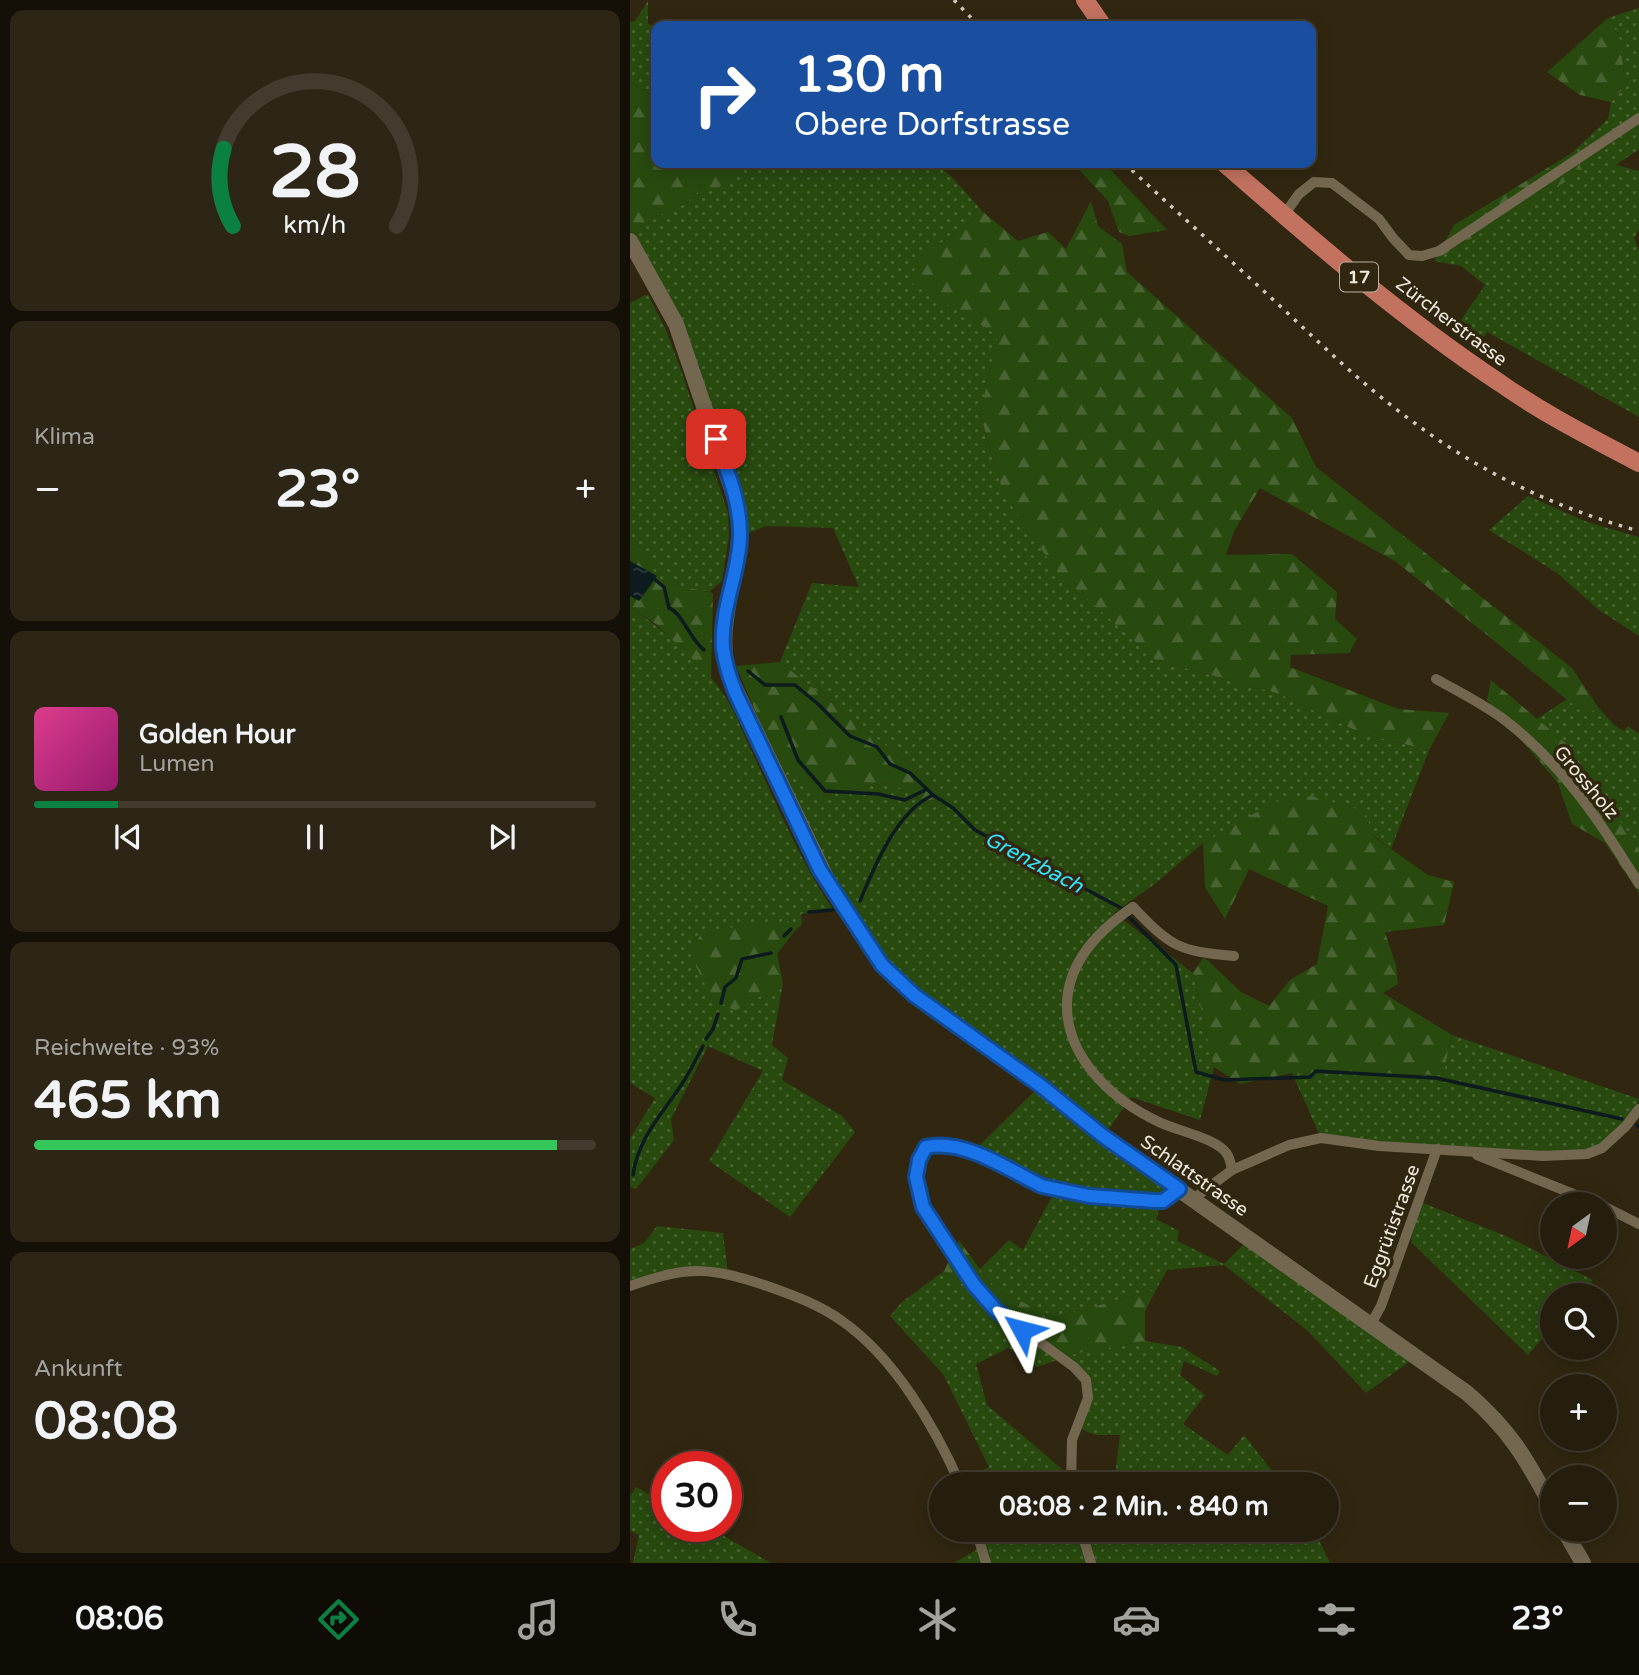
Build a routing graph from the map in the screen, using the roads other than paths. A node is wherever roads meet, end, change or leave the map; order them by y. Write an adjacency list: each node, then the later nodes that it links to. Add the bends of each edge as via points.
1 (1085, 0): 2 (main road)
2 (1099, 21)
3 (1639, 118): 5 (street, via 1439,251 1422,256 1409,255 1379,219 1332,183 1314,182)
4 (1230, 168): 5 (main road, Zürcherstrasse / 17)
5 (1284, 215): 7 (main road, Zürcherstrasse / 17, via 1490,377)
6 (630, 241): 15 (street, Schlattstrasse, via 676,324 738,507 739,554 723,636 729,676 820,870 882,965 897,980)
7 (1639, 463)
8 (1436, 679): 9 (street, Grossholz, via 1505,720 1558,768)
9 (1639, 884)
10 (1234, 956): 14 (street, via 1175,946 1133,907 1090,945 1068,993 1072,1039 1100,1080 1158,1122 1220,1147)
11 (1639, 1109): 13 (street, Eggrütistrasse, via 1602,1148 1587,1154)
12 (1437, 1149): 13 (street, Eggrütistrasse); 14 (street, via 1321,1138 1289,1145); 21 (street, Eggrütistrasse)
13 (1468, 1151): 16 (street)
14 (1232, 1170): 17 (street)
15 (1179, 1189): 17 (street, Schlattstrasse); 23 (street, via 1163,1201 1056,1191 958,1147 940,1144 926,1147 919,1160 916,1177 923,1207 974,1285 996,1310 1086,1380 1088,1398 1072,1440)
16 (1569, 1192)
17 (1193, 1199): 21 (street, Schlattstrasse)
18 (1617, 1213): 19 (street)
19 (1639, 1224)
20 (630, 1286): 22 (street, via 683,1272 712,1271 792,1295 834,1315 866,1342 904,1386)
21 (1371, 1324): 24 (street, Schlattstrasse, via 1485,1408 1507,1431)
22 (954, 1472)
23 (1071, 1472)
24 (1540, 1485)
25 (980, 1542): 28 (street)
26 (1085, 1542): 29 (street)
27 (1571, 1542): 30 (street)
28 (986, 1563)
29 (1091, 1563)
30 (1583, 1563)

